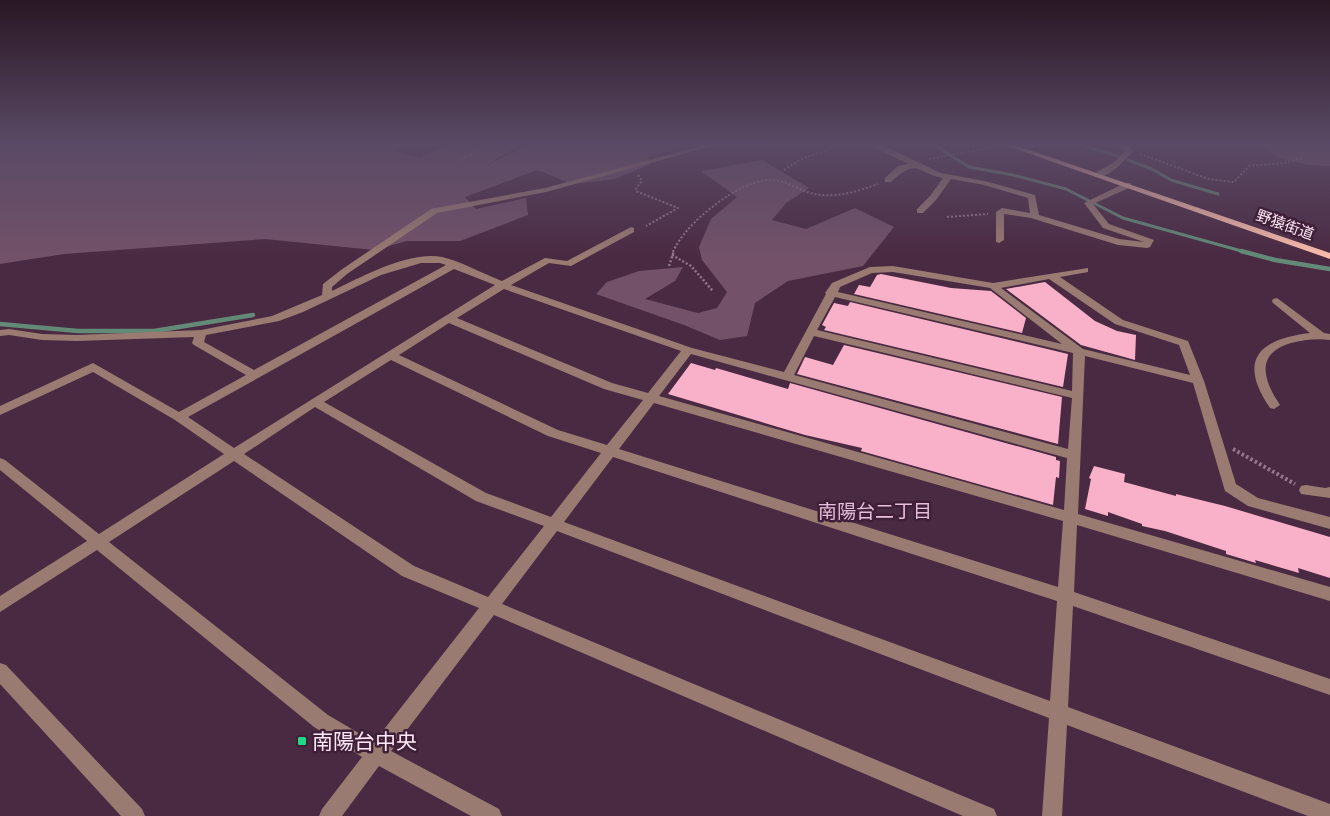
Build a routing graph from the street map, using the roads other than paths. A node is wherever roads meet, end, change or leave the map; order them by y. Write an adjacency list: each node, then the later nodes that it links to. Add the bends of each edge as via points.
1 (579, 181): 19 (street, via 434,211 344,272 327,286)
2 (947, 181): 7 (street)
3 (974, 181): 8 (street, via 1032,197)
4 (1118, 181): 6 (main road, 野猿街道)
5 (1123, 181): 11 (main road, 野猿街道)
6 (1128, 185): 8 (street, via 1091,201 1106,226 1149,240 1147,245 1118,242); 12 (main road, 野猿街道)
7 (920, 211)
8 (1034, 216): 10 (street, via 999,214)
9 (631, 230): 16 (street, via 568,264 548,260)
10 (999, 240)
11 (1330, 249)
12 (1330, 256)
13 (455, 264): 16 (street); 19 (street, via 420,260 378,273); 29 (street)
14 (1085, 270): 15 (street)
15 (1051, 276): 17 (street); 31 (street, via 1119,322 1184,343)
16 (503, 285): 21 (street); 26 (street)
17 (993, 286): 18 (street, via 893,269 870,270 836,285); 27 (street)
18 (830, 293): 22 (street); 27 (street)
19 (326, 296): 24 (street, via 275,319)
20 (1277, 301): 25 (street)
21 (449, 319): 28 (street); 33 (street, via 608,386)
22 (811, 332): 30 (street); 32 (street)
23 (0, 333): 24 (street, via 77,338)
24 (202, 333): 29 (street, via 198,342)
25 (1325, 336): 35 (street, via 1313,334 1281,342 1261,358 1262,385)
26 (688, 350): 30 (street); 33 (street)
27 (1079, 351): 31 (street); 32 (street)
28 (391, 355): 34 (street); 38 (street, via 553,433)
29 (254, 375): 37 (street)
30 (787, 377): 40 (street)
31 (1198, 381): 46 (street, via 1230,487 1253,502)
32 (1078, 396): 40 (street)
33 (652, 398): 38 (street); 44 (street)
34 (315, 402): 39 (street); 45 (street, via 481,497)
35 (1274, 405)
36 (0, 411): 37 (street, via 93,367)
37 (179, 417): 39 (street)
38 (611, 450): 45 (street); 49 (street)
39 (234, 455): 47 (street); 51 (street, via 408,571)
40 (1074, 455): 44 (street)
41 (0, 463): 47 (street)
42 (1306, 490): 43 (street)
43 (1330, 492)
44 (1070, 517): 48 (street); 49 (street)
45 (554, 524): 51 (street); 54 (street)
46 (1330, 524)
47 (99, 543): 50 (street); 55 (street, via 321,721)
48 (1330, 594)
49 (1066, 596): 53 (street); 54 (street)
50 (0, 605)
51 (492, 605): 55 (street); 60 (street)
52 (0, 671): 57 (street)
53 (1330, 687)
54 (1059, 711): 56 (street); 61 (street)
55 (376, 754): 58 (street); 59 (street)
56 (1330, 814)
57 (135, 816)
58 (329, 816)
59 (492, 816)
60 (987, 816)
61 (1052, 816)

